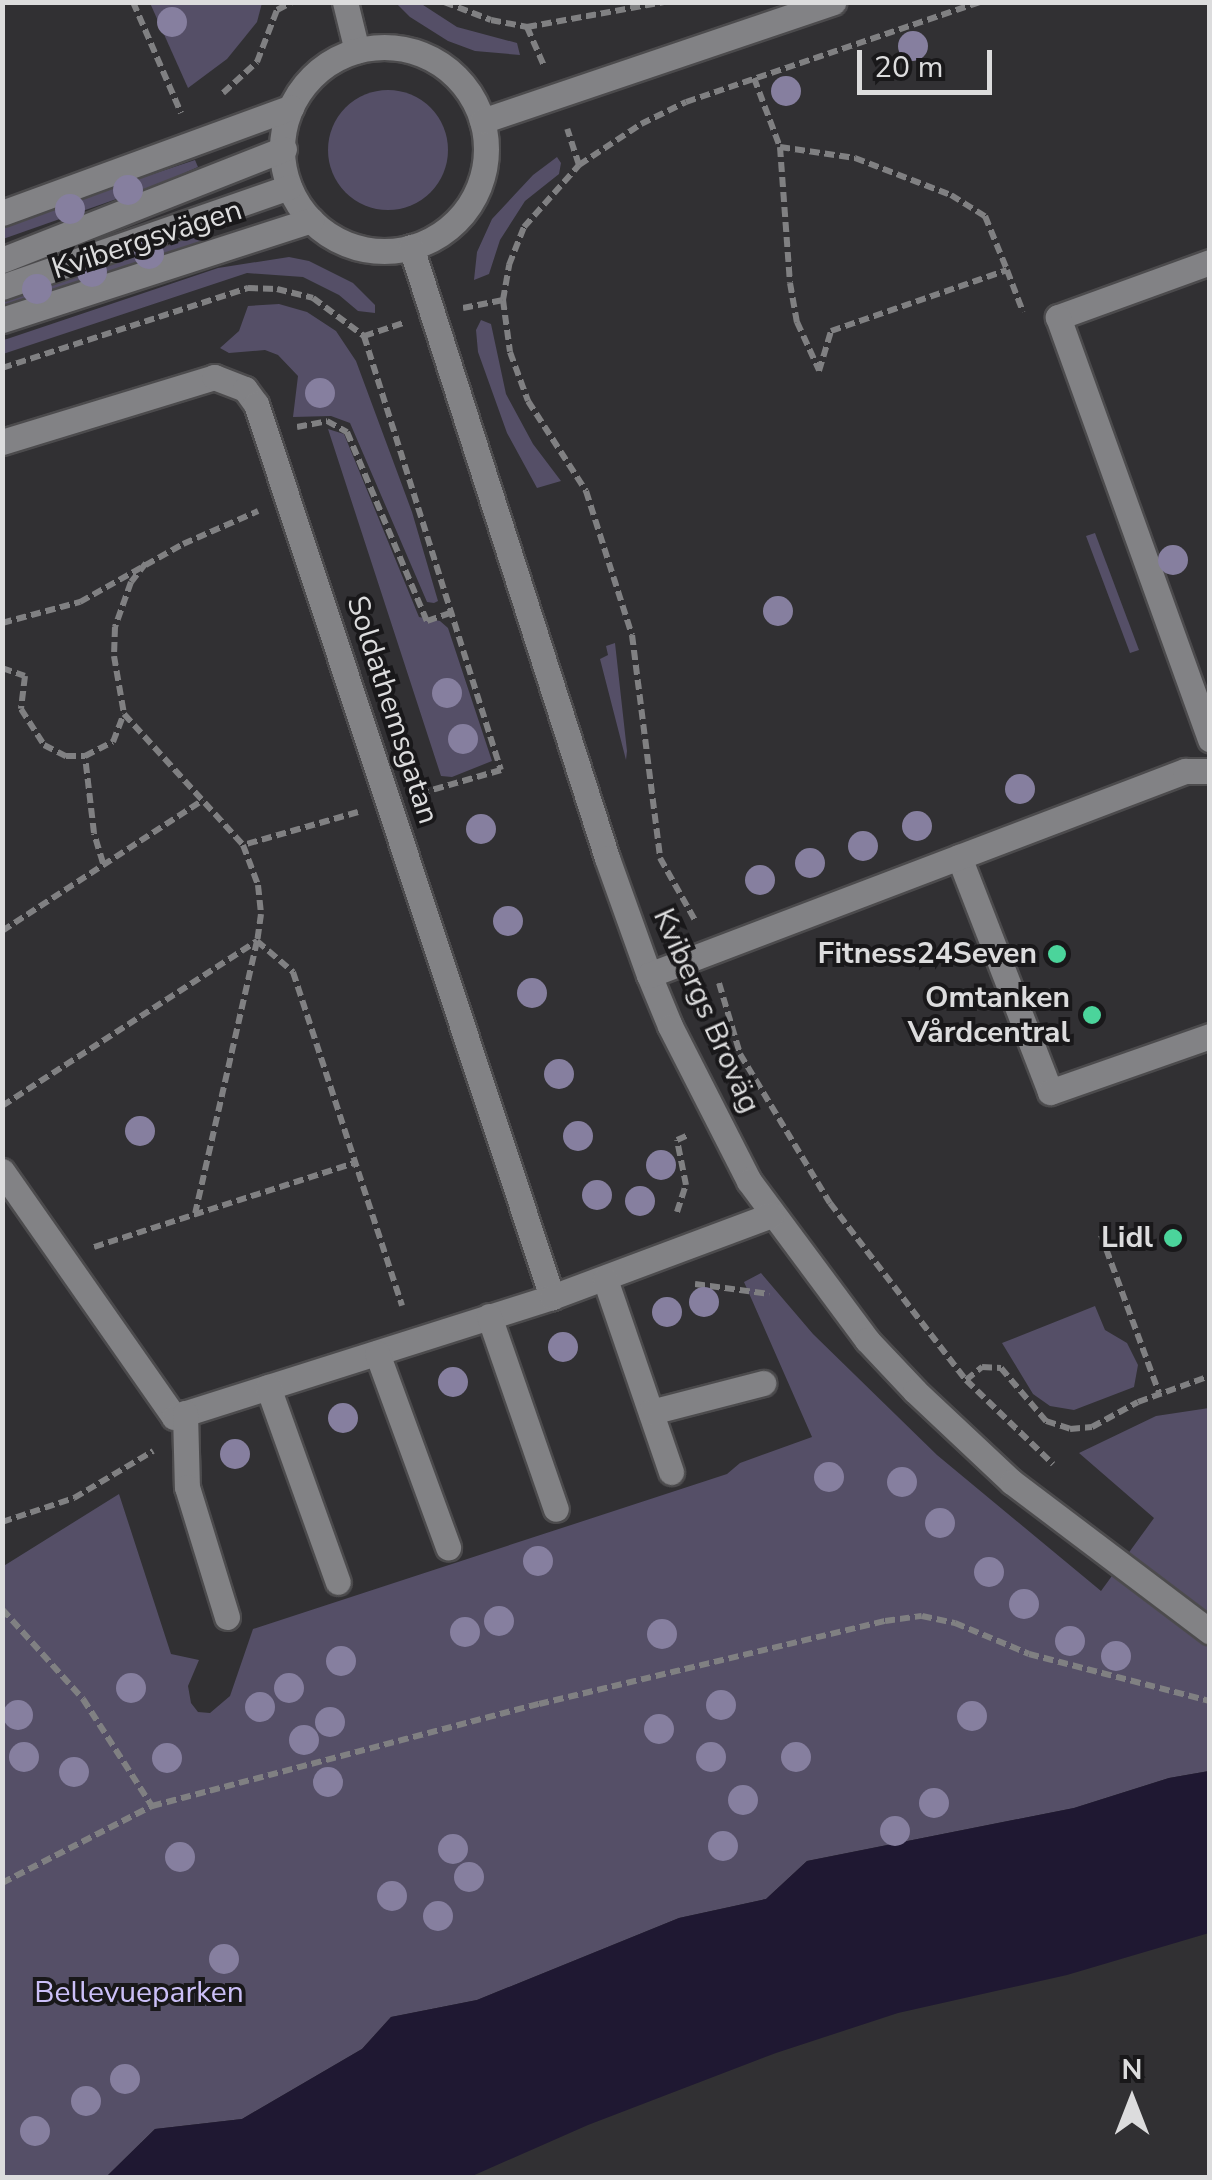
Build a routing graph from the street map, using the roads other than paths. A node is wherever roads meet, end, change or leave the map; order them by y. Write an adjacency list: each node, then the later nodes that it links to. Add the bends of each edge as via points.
1 (345, 2): 3 (street)
2 (834, 2): 5 (street)
3 (357, 50): 4 (street, via 318,72); 5 (street, via 396,48 434,60 464,86)
4 (291, 107): 6 (street); 8 (street)
5 (482, 121): 10 (street, via 484,169 473,200 440,234)
6 (284, 149): 7 (street); 11 (street)
7 (289, 188): 9 (street); 13 (street)
8 (2, 213)
9 (311, 220): 10 (street, via 367,250); 14 (street, Kvibergsvägen)
10 (410, 247): 19 (street, Kvibergs Broväg)
11 (2, 260)
12 (1210, 262): 16 (street, via 1058,318)
13 (2, 287)
14 (2, 320)
15 (2, 442): 24 (street, Soldathemsgatan, via 214,377 245,388 267,434)
16 (1210, 740)
17 (1210, 771): 18 (street, via 1185,771)
18 (959, 856): 19 (street); 20 (street, via 1050,1092)
19 (649, 975): 22 (street, Kvibergs Broväg)
20 (1210, 1036)
21 (2, 1171): 30 (street)
22 (771, 1215): 23 (street); 36 (street, Kvibergs Broväg, via 915,1391 1012,1482)
23 (606, 1278): 24 (street); 29 (street)
24 (552, 1297): 25 (street)
25 (490, 1316): 26 (street); 32 (street)
26 (377, 1352): 28 (street); 33 (street)
27 (763, 1383): 29 (street)
28 (268, 1387): 30 (street); 34 (street)
29 (651, 1412): 31 (street)
30 (179, 1415): 35 (street, via 187,1487)
31 (670, 1472)
32 (556, 1509)
33 (448, 1547)
34 (338, 1582)
35 (227, 1617)
36 (1210, 1632)

